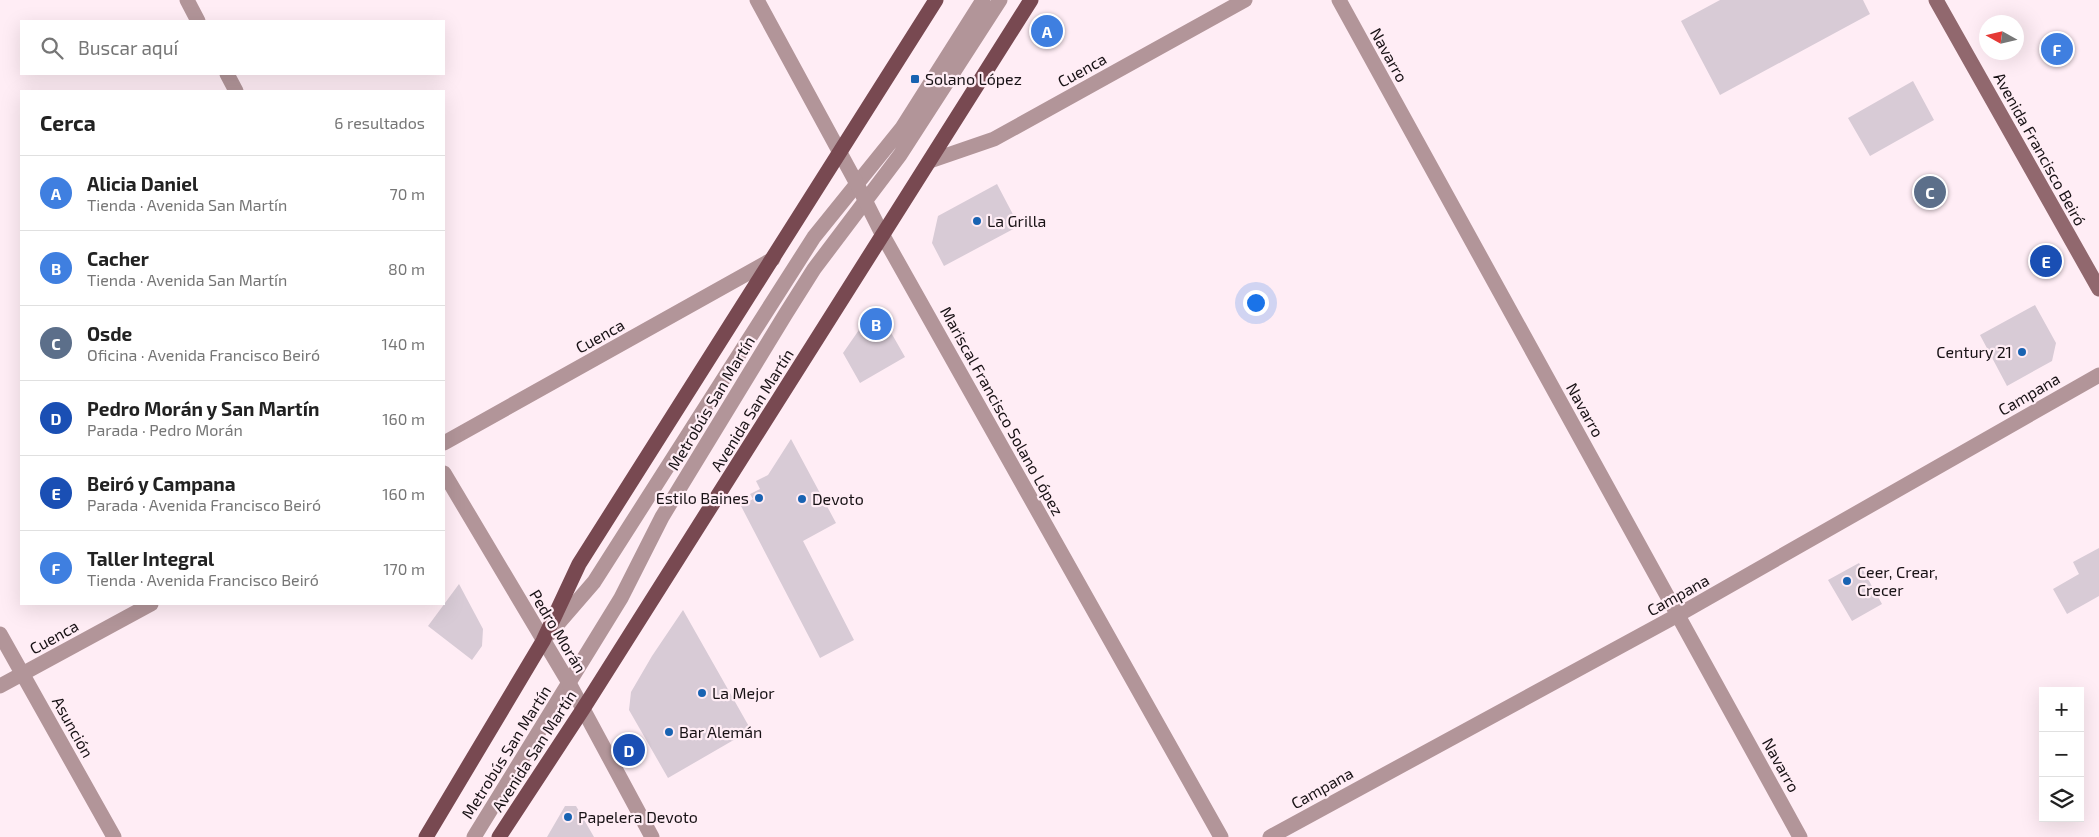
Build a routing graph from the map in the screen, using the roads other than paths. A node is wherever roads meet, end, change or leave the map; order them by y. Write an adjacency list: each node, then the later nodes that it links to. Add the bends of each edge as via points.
1 (187, 0): 10 (street)
2 (758, 0): 13 (street, Mariscal Francisco Solano López)
3 (936, 0): 13 (main road)
4 (983, 0): 15 (street, Metrobús San Martín, via 902,128)
5 (1000, 0): 16 (street, Metrobús San Martín, via 900,155)
6 (1031, 0): 14 (main road, Avenida San Martín)
7 (1245, 0): 14 (street, Cuenca, via 994,139)
8 (1339, 0): 24 (street, Navarro)
9 (1936, 0): 19 (main road, Avenida Francisco Beiró)
10 (197, 20)
11 (228, 75): 12 (street)
12 (235, 90)
13 (839, 154): 15 (street, Mariscal Francisco Solano López); 18 (main road)
14 (930, 161): 17 (main road, Avenida San Martín)
15 (857, 184): 16 (street, Mariscal Francisco Solano López); 26 (street, Metrobús San Martín, via 814,236 594,582)
16 (865, 200): 17 (street, Mariscal Francisco Solano López); 28 (street, Metrobús San Martín, via 785,315 662,517 621,598)
17 (882, 234): 30 (main road, Avenida San Martín); 36 (street, Mariscal Francisco Solano López)
18 (773, 259): 21 (street, Cuenca); 26 (main road, via 579,564)
19 (2099, 289)
20 (2099, 376): 24 (street, Campana)
21 (445, 442)
22 (445, 474): 26 (street, Pedro Morán)
23 (150, 605): 27 (street, Cuenca)
24 (1678, 615): 37 (street, Campana); 38 (street, Navarro)
25 (0, 634): 27 (street, Asunción)
26 (543, 641): 28 (street, Pedro Morán); 32 (main road)
27 (24, 674): 29 (street, Cuenca); 31 (street, Asunción)
28 (569, 683): 30 (street, Pedro Morán); 33 (street, Metrobús San Martín)
29 (0, 686)
30 (583, 709): 34 (main road, Avenida San Martín); 35 (street, Pedro Morán)
31 (114, 837)
32 (426, 837)
33 (474, 837)
34 (499, 837)
35 (652, 837)
36 (1221, 837)
37 (1270, 837)
38 (1800, 837)

